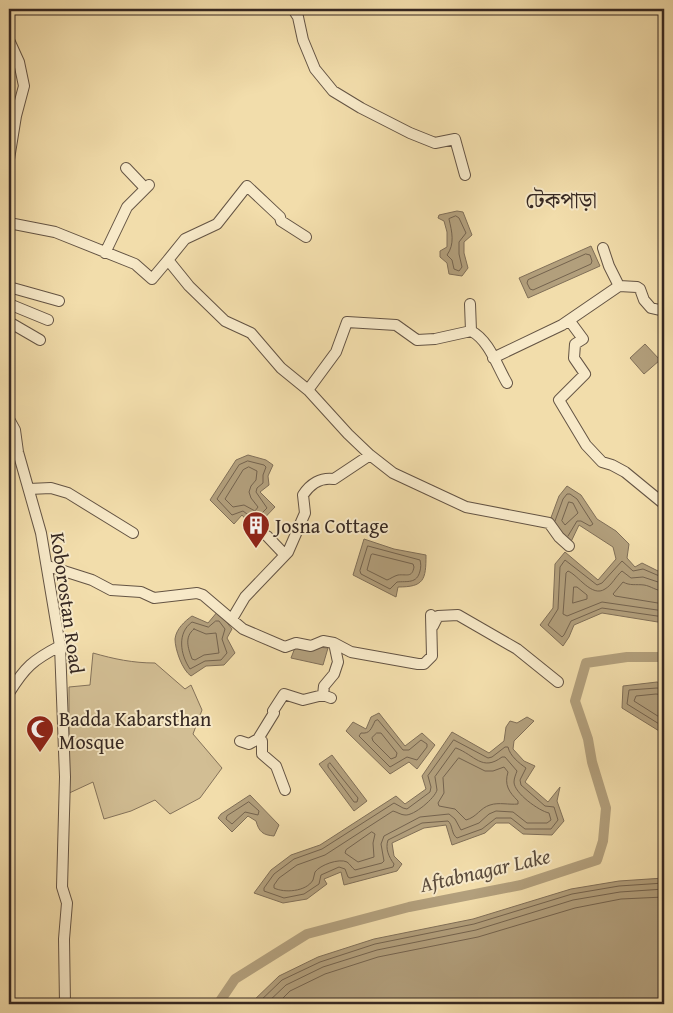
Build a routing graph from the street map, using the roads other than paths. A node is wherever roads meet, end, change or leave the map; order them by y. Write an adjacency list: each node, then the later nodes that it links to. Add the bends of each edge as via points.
1 (293, 9): 5 (street, via 315,69 333,91 435,143 455,139)
2 (9, 40): 3 (street, via 19,62 24,86)
3 (9, 159)
4 (126, 168): 9 (street, via 147,187 127,207)
5 (465, 175)
6 (9, 223): 9 (street, via 55,232)
7 (306, 237): 10 (street, via 281,221 247,186 217,224 185,239)
8 (604, 248): 11 (street)
9 (105, 253): 10 (street, via 135,264 152,278)
10 (168, 260): 24 (street, via 213,310 225,321 251,333 281,368)
11 (619, 286): 16 (street, via 637,287 651,308); 18 (street)
12 (9, 287): 13 (street)
13 (59, 302)
14 (9, 304): 17 (street)
15 (470, 304): 20 (street)
16 (664, 311)
17 (48, 320)
18 (570, 320): 22 (street); 28 (street, via 583,339 575,344 574,358 585,374 559,400 586,445 602,462 625,472)
19 (9, 322): 21 (street)
20 (471, 331): 22 (street, via 479,335); 24 (street, via 417,340 396,325 347,322 336,352)
21 (40, 340)
22 (493, 358): 23 (street)
23 (507, 383)
24 (308, 390): 26 (street)
25 (9, 419): 27 (street, Koborostan Road, via 15,430)
26 (370, 455): 31 (street, via 392,473 466,507 549,523); 32 (street, via 334,479 326,478 309,486 303,495 305,514)
27 (29, 489): 29 (street, via 51,488 68,493); 33 (street, Koborostan Road)
28 (664, 504)
29 (133, 533)
30 (267, 536): 32 (street)
31 (569, 546)
32 (285, 555): 35 (street, via 246,597)
33 (48, 566): 35 (street, via 92,580 111,590 141,592 154,598 198,593); 38 (street, Koborostan Road)
34 (431, 615): 36 (street)
35 (232, 619): 37 (street, via 243,629 285,647 296,643 311,646 324,641)
36 (432, 629): 37 (street, via 432,656 424,664 352,652); 39 (street, via 438,616 458,615 517,649)
37 (334, 643): 41 (street, via 338,662 334,674 324,686 327,696 303,700 284,694)
38 (60, 646): 40 (street, via 29,664); 44 (street, Koborostan Road, via 65,776 62,887 66,902)
39 (558, 682)
40 (9, 693)
41 (258, 739): 42 (street, via 249,744); 43 (street, via 262,742 262,754 276,766)
42 (240, 741)
43 (285, 790)
44 (65, 1004)

